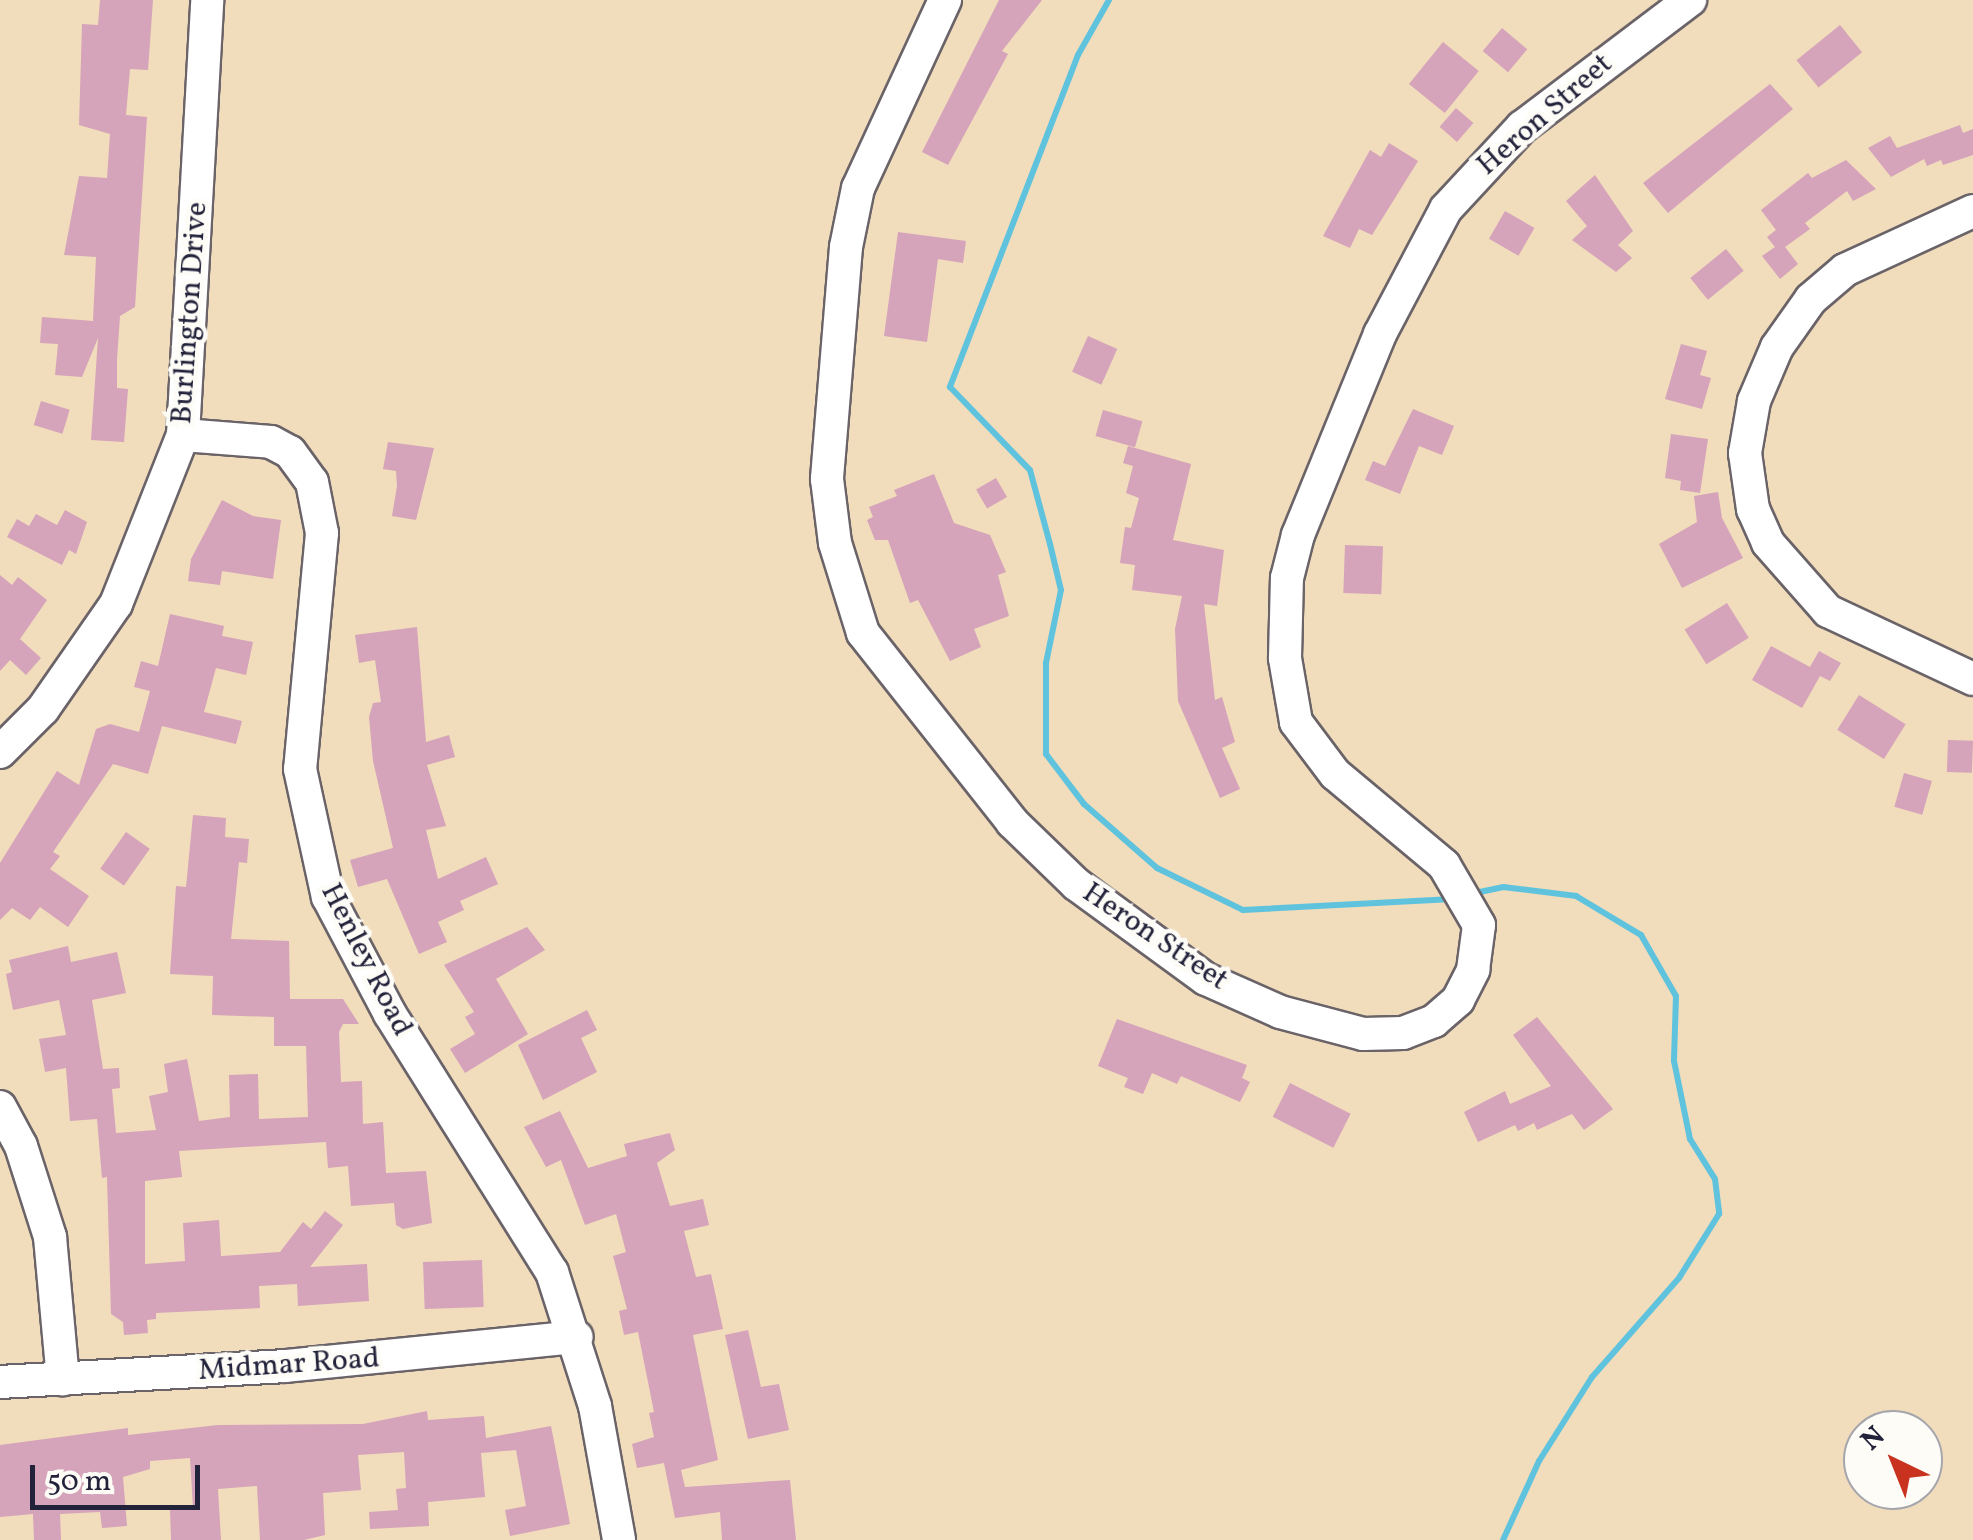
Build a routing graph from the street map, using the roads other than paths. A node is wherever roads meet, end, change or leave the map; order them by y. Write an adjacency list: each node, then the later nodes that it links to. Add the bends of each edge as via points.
1 (207, 0): 5 (street, Burlington Drive)
2 (945, 0): 3 (street, Heron Street, via 858,188 846,247 827,479 835,543 863,633 1036,848 1138,933 1206,979 1280,1012 1363,1034 1403,1033 1434,1021 1458,1000 1473,970 1479,925 1444,865 1335,774 1296,722 1285,658 1287,578 1298,535 1380,334 1446,210 1522,128)
3 (1690, 0)
4 (1973, 212): 6 (street, via 1845,270 1810,300 1776,347 1754,401 1744,453 1753,509 1768,544 1828,611)
5 (184, 435): 7 (street, Burlington Drive, via 116,604 43,708); 9 (street, Henley Road, via 271,442 290,452 312,482 322,533 300,769 328,896 390,1014 552,1272)
6 (1973, 679)
7 (0, 752)
8 (0, 1107): 10 (street, via 22,1146 50,1237)
9 (577, 1337): 10 (street, Midmar Road, via 304,1365); 12 (street, Henley Road)
10 (63, 1379): 11 (street, Midmar Road)
11 (0, 1382)
12 (619, 1540)

